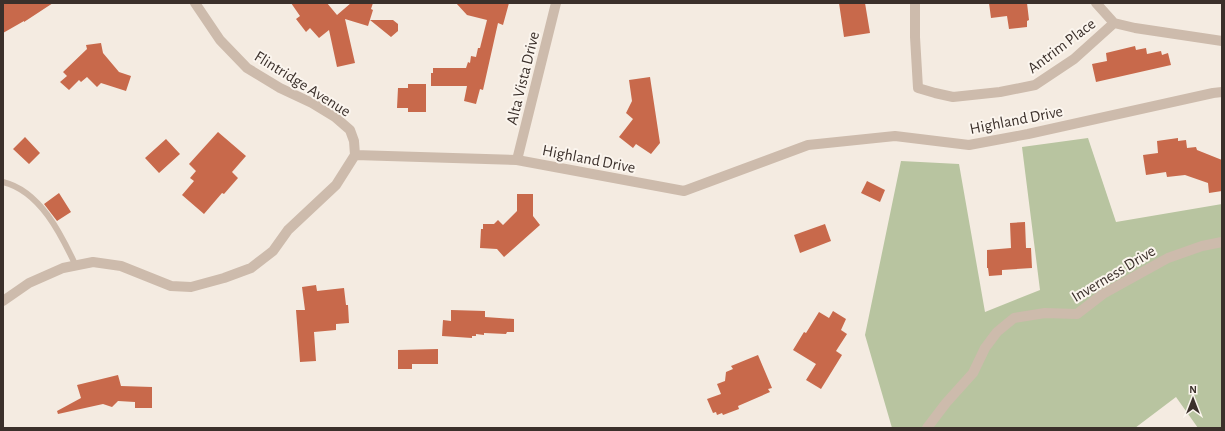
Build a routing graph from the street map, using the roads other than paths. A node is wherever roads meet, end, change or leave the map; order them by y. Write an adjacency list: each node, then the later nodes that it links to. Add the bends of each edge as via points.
1 (195, 3): 8 (street, Flintridge Avenue, via 220,40 247,68 312,103 350,130)
2 (556, 3): 9 (street, Alta Vista Drive)
3 (915, 3): 5 (street, Antrim Place, via 918,88 953,97 1035,85 1074,59)
4 (1096, 3): 5 (street)
5 (1114, 23): 6 (street)
6 (1222, 41)
7 (1222, 92): 9 (street, Highland Drive, via 969,145 895,136 808,145 684,191)
8 (355, 156): 9 (street, Highland Drive); 12 (street, via 336,185 288,230 273,251 251,268 191,287 171,286 122,266 93,262)
9 (517, 160)
10 (3, 182): 12 (lane, via 19,187 36,201 59,231)
11 (1222, 242): 14 (street, Inverness Drive, via 1168,258 1104,294 1077,314 1045,313 1014,318 997,332 985,348 973,373)
12 (76, 266): 13 (street, via 63,268 29,283)
13 (3, 301)
14 (927, 428)

